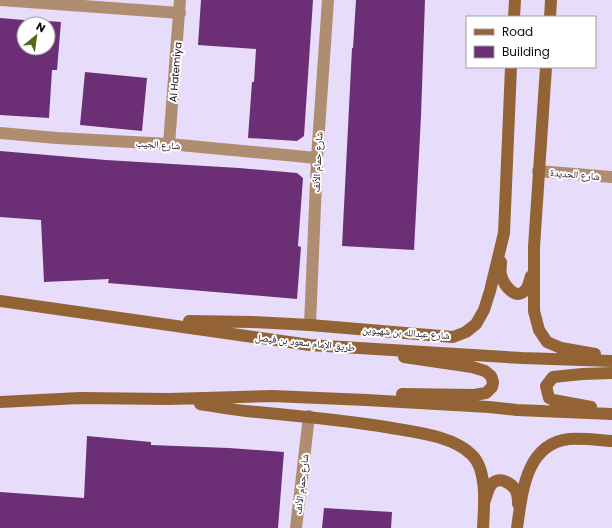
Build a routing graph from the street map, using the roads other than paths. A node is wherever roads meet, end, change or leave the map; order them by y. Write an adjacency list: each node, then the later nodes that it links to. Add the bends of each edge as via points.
1 (1, 0): 6 (street)
2 (180, 0): 6 (street, Al Hatemiya)
3 (328, 0): 13 (street, شارع حمام الأنف)
4 (515, 0): 7 (street)
5 (551, 0): 8 (street)
6 (180, 13): 12 (street, Al Hatemiya)
7 (514, 16)
8 (550, 16)
9 (512, 68): 16 (street, شارع عبدالله بن شهيوين, via 504,233)
10 (546, 68): 14 (street)
11 (0, 133): 12 (street, شارع الجيب)
12 (169, 144): 13 (street, شارع الجيب)
13 (317, 158): 20 (street, شارع حمام الأنف)
14 (538, 171): 15 (street, شارع الحديدة); 17 (street)
15 (612, 177)
16 (501, 247): 17 (street, via 501,274 511,292 517,294 526,288); 20 (street, شارع عبدالله بن شهيوين, via 484,310 476,324 466,332 453,336)
17 (534, 266): 22 (street, via 534,311 539,330 547,342 561,348)
18 (0, 301): 19 (street, طريق الإمام سعود بن فيصل)
19 (143, 321): 20 (street, شارع عبدالله بن شهيوين); 21 (street, طريق الإمام سعود بن فيصل)
20 (310, 325)
21 (349, 347): 23 (street, طريق الإمام سعود بن فيصل); 26 (street, via 472,367 485,371 494,382 486,393 474,395 406,394)
22 (612, 357)
23 (612, 361)
24 (612, 373): 28 (street, via 553,377 546,386 549,398 553,400)
25 (169, 399): 26 (street, via 272,396); 27 (street, via 80,398); 30 (street, via 255,412)
26 (366, 400): 29 (street)
27 (0, 402)
28 (612, 410)
29 (612, 414)
30 (309, 416): 32 (street, via 417,432 460,446 472,456 481,471); 34 (street, شارع حمام الأنف)
31 (612, 441): 33 (street, via 567,439 544,450 534,460 526,476)
32 (484, 504): 33 (street, via 492,484 501,480 511,485 516,492); 35 (street)
33 (519, 509): 36 (street)
34 (296, 528)
35 (483, 528)
36 (517, 528)

